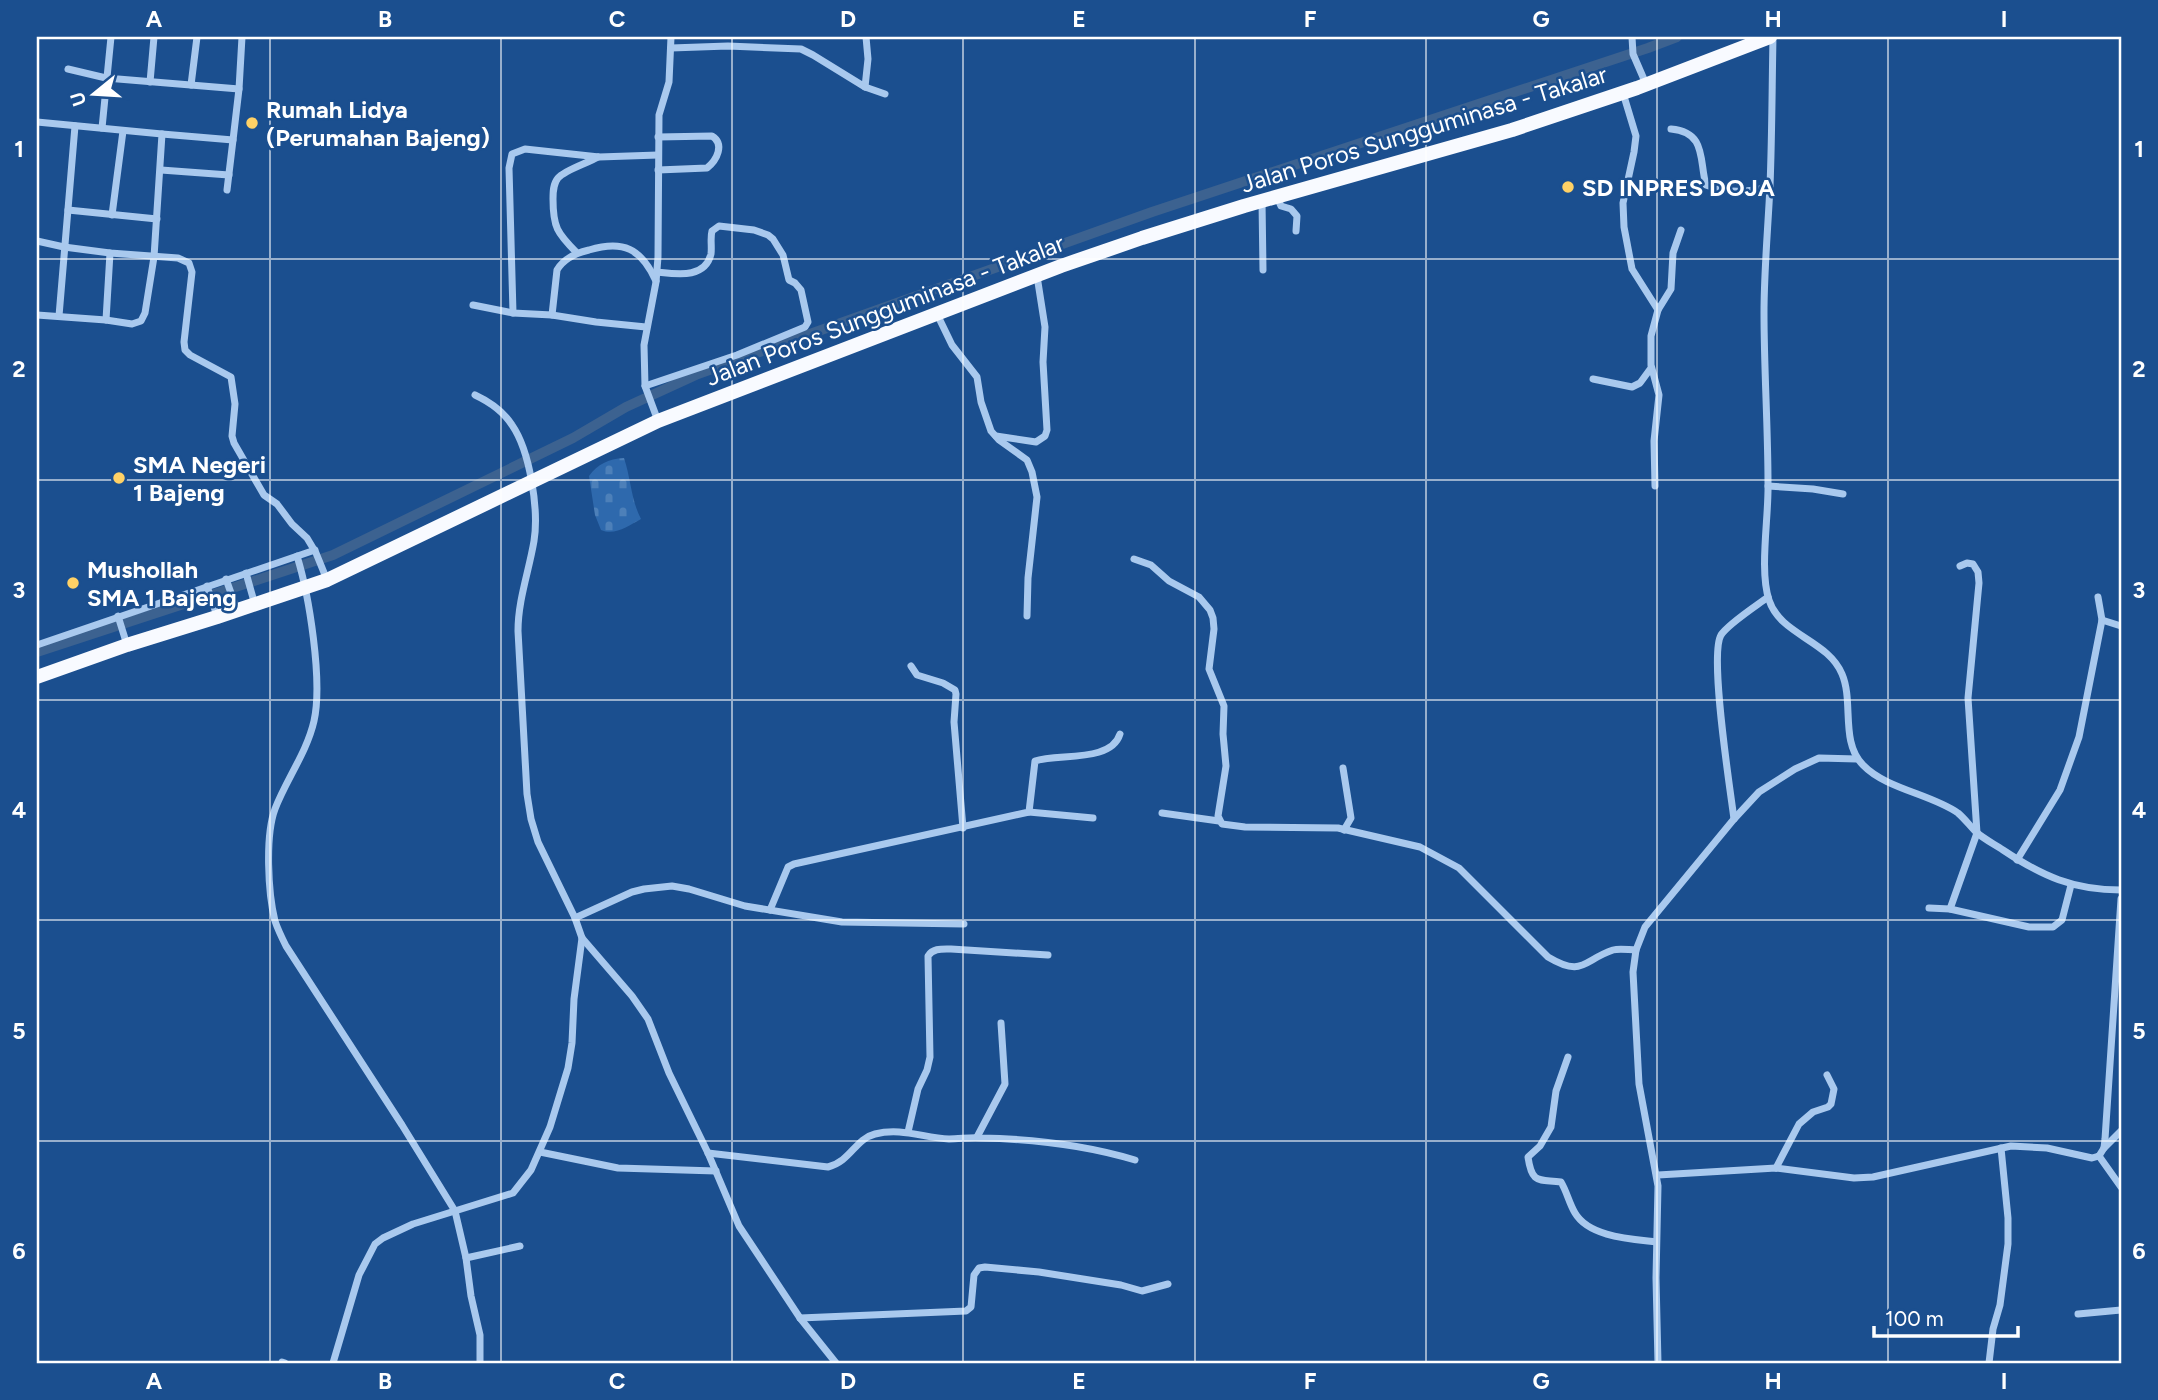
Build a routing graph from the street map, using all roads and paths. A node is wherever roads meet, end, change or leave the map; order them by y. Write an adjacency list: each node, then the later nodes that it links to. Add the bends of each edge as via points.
1 (111, 37): 11 (street)
2 (155, 37): 13 (street)
3 (197, 37): 14 (street)
4 (242, 37): 16 (street)
5 (671, 37): 9 (street)
6 (866, 37): 15 (street)
7 (1632, 37): 12 (street, via 1633,54)
8 (1771, 37): 12 (highway, Jalan Poros Sungguminasa - Takalar); 32 (street)
9 (671, 48): 15 (street, via 801,49); 25 (street)
10 (68, 69): 11 (street)
11 (106, 78): 13 (street); 21 (street)
12 (1644, 79): 17 (highway, Jalan Poros Sungguminasa - Takalar)
13 (150, 82): 14 (street)
14 (191, 85): 16 (street)
15 (865, 87): 18 (street)
16 (239, 89): 26 (street)
17 (1623, 93): 34 (highway, Jalan Poros Sungguminasa - Takalar); 50 (street, via 1636,136 1623,203 1624,227 1632,269)
18 (885, 94)
19 (37, 121): 20 (street)
20 (75, 126): 21 (street); 35 (street)
21 (102, 128): 23 (street)
22 (1671, 129): 32 (street, via 1690,135 1699,147 1706,185 1731,192)
23 (123, 131): 24 (street); 36 (street)
24 (162, 134): 26 (street); 29 (street)
25 (658, 137): 27 (street); 30 (street, via 712,136 719,146 717,157 707,168)
26 (233, 140): 31 (street)
27 (658, 155): 28 (street); 30 (street)
28 (598, 157): 43 (street, via 563,174 553,188 556,229); 51 (street, via 525,149 512,154)
29 (161, 170): 31 (street); 37 (street)
30 (658, 170): 46 (street)
31 (229, 175): 33 (street)
32 (1770, 187): 66 (street, via 1764,311)
33 (227, 190)
34 (1270, 199): 39 (street, via 1297,216); 45 (street); 47 (highway, Jalan Poros Sungguminasa - Takalar)
35 (68, 209): 36 (street); 41 (street)
36 (112, 215): 37 (street)
37 (157, 219): 44 (street)
38 (1681, 230): 50 (street, via 1673,253 1671,289)
39 (1296, 231)
40 (37, 241): 41 (street)
41 (64, 247): 42 (street); 55 (street)
42 (110, 253): 44 (street); 56 (street)
43 (577, 253): 48 (street, via 606,245 626,247 648,265); 54 (street, via 557,270)
44 (154, 257): 56 (street, via 141,321); 68 (street, via 178,258 191,266 184,347 190,355 231,377 234,443 264,495)
45 (1263, 270)
46 (657, 272): 48 (street); 60 (street, via 689,274 704,267 711,253 712,231 719,226 754,230 768,235 780,248 788,278 801,290 808,322)
47 (1037, 276): 52 (highway, Jalan Poros Sungguminasa - Takalar); 63 (street, via 1045,327 1047,430 1036,442)
48 (656, 282): 57 (street)
49 (473, 305): 51 (street)
50 (1658, 310): 58 (street, via 1651,336)
51 (513, 313): 54 (street)
52 (937, 314): 62 (highway, Jalan Poros Sungguminasa - Takalar); 63 (street, via 952,345 977,377 987,422)
53 (37, 315): 55 (street)
54 (552, 315): 57 (street)
55 (59, 316): 56 (street)
56 (106, 320)
57 (646, 327): 60 (street)
58 (1651, 368): 59 (street, via 1632,387); 65 (street, via 1659,395)
59 (1593, 379)
60 (646, 389): 62 (street)
61 (475, 395): 64 (street, via 503,413 514,427)
62 (655, 416): 64 (highway, Jalan Poros Sungguminasa - Takalar)
63 (995, 436): 82 (street, via 1027,460 1035,483)
64 (531, 477): 73 (highway, Jalan Poros Sungguminasa - Takalar); 108 (street, via 536,530 518,618 527,794 538,842)
65 (1655, 486)
66 (1769, 486): 67 (street); 77 (street)
67 (1843, 494)
68 (315, 551): 69 (street); 73 (street)
69 (298, 559): 72 (street); 75 (street)
70 (1134, 559): 97 (street, via 1199,597 1213,618 1209,669 1224,706 1226,765)
71 (1960, 566): 100 (street, via 1973,564 1979,583 1968,698)
72 (246, 574): 74 (street); 79 (street)
73 (325, 576): 75 (highway, Jalan Poros Sungguminasa - Takalar)
74 (227, 581): 76 (street); 80 (street)
75 (304, 582): 79 (highway, Jalan Poros Sungguminasa - Takalar); 129 (street, via 316,709 269,828 276,924)
76 (208, 588): 81 (street); 83 (street)
77 (1768, 597): 91 (street, via 1776,615 1819,646 1842,672); 96 (street, via 1722,633 1717,646)
78 (2098, 597): 84 (street)
79 (253, 598): 80 (highway, Jalan Poros Sungguminasa - Takalar)
80 (235, 605): 81 (highway, Jalan Poros Sungguminasa - Takalar)
81 (216, 612): 86 (highway, Jalan Poros Sungguminasa - Takalar)
82 (1027, 616)
83 (119, 617): 86 (street); 87 (street)
84 (2102, 620): 85 (street); 101 (street, via 2072,760 2060,790)
85 (2121, 626)
86 (125, 641): 89 (highway, Jalan Poros Sungguminasa - Takalar)
87 (37, 645)
88 (911, 666): 98 (street, via 917,675 955,690)
89 (37, 677)
90 (1120, 734): 93 (street, via 1105,750 1036,760)
91 (1857, 759): 96 (street, via 1819,758 1795,769 1759,792); 100 (street, via 1876,774 1959,814)
92 (1343, 768): 99 (street, via 1351,818)
93 (1028, 812): 95 (street); 98 (street)
94 (1162, 813): 97 (street)
95 (1093, 818)
96 (1734, 819): 111 (street, via 1645,927)
97 (1219, 821): 99 (street, via 1245,827)
98 (963, 828): 107 (street, via 794,864 788,867)
99 (1344, 830): 111 (street, via 1420,847 1459,868 1559,963 1580,966 1612,951)
100 (1978, 833): 101 (street); 106 (street)
101 (2017, 860): 102 (street)
102 (2071, 885): 103 (street); 106 (street, via 2062,920 2053,927 2029,927)
103 (2121, 890)
104 (2121, 899): 120 (street)
105 (1929, 908): 106 (street)
106 (1950, 909)
107 (771, 910): 108 (street, via 672,887 632,892); 109 (street, via 856,923)
108 (575, 918): 110 (street)
109 (964, 924)
110 (582, 938): 121 (street, via 568,1068); 122 (street, via 648,1019)
111 (1636, 950): 127 (street, via 1639,1084)
112 (1048, 956): 117 (street, via 939,949 928,956 930,1057)
113 (1001, 1023): 118 (street, via 1005,1084)
114 (1568, 1057): 130 (street, via 1558,1083 1551,1127 1528,1157 1533,1176 1539,1181 1561,1182 1576,1215 1594,1229 1610,1236)
115 (1827, 1076): 125 (street, via 1834,1089 1831,1104 1799,1124)
116 (2121, 1131): 120 (street)
117 (908, 1132): 118 (street, via 945,1139); 122 (street, via 873,1134 845,1160 828,1167)
118 (977, 1137): 124 (street, via 1077,1146)
119 (2001, 1148): 123 (street, via 2034,1146); 125 (street, via 1873,1177); 141 (street, via 2008,1244)
120 (2104, 1148): 123 (street)
121 (540, 1152): 126 (street, via 618,1168); 129 (street, via 513,1193)
122 (708, 1153): 126 (street)
123 (2099, 1156): 128 (street)
124 (1135, 1160)
125 (1776, 1168): 127 (street)
126 (716, 1171): 136 (street, via 739,1226)
127 (1658, 1175): 130 (street)
128 (2121, 1187)
129 (455, 1211): 132 (street); 137 (street, via 413,1224 375,1244 359,1275)
130 (1656, 1242): 140 (street)
131 (520, 1246): 132 (street)
132 (467, 1258): 138 (street)
133 (1168, 1284): 136 (street, via 1142,1291 985,1267 974,1275 971,1307 966,1311)
134 (2121, 1310): 135 (street)
135 (2078, 1314)
136 (800, 1318): 139 (street)
137 (333, 1363)
138 (480, 1363)
139 (836, 1363)
140 (1658, 1363)
141 (1989, 1363)

